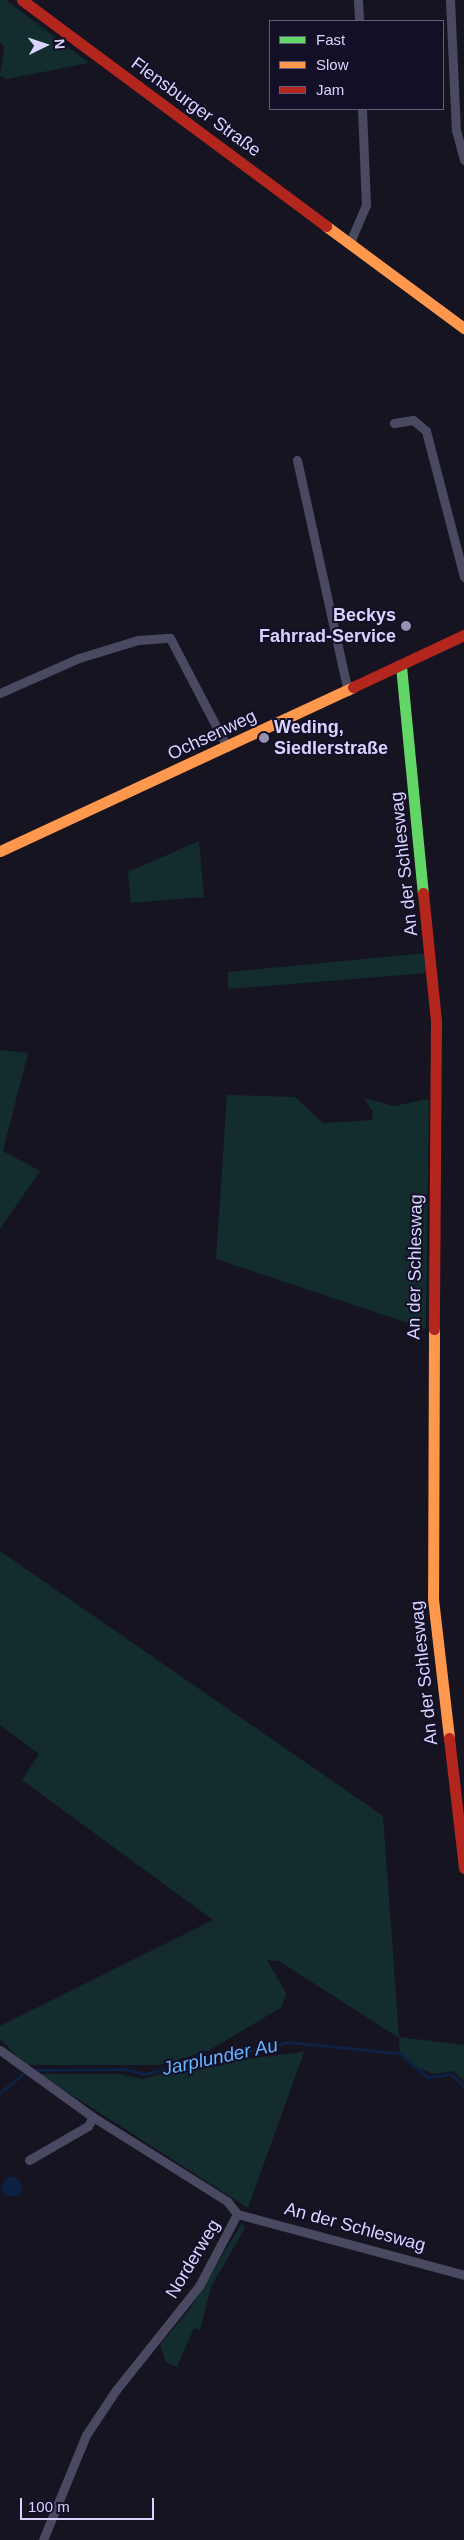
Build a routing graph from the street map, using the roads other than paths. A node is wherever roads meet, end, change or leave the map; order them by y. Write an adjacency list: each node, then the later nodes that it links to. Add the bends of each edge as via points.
1 (22, 0): 7 (street, Flensburger Straße)
2 (358, 0): 4 (street)
3 (450, 0): 6 (street, via 456,130)
4 (359, 20)
5 (362, 110): 7 (street, via 366,205)
6 (464, 160)
7 (350, 242): 8 (street, Flensburger Straße)
8 (464, 328)
9 (394, 423): 11 (street, via 413,420 426,431)
10 (297, 460): 14 (street)
11 (464, 577)
12 (464, 635): 13 (street, Ochsenweg)
13 (401, 666): 14 (street, Ochsenweg); 18 (street, An der Schleswag, via 436,1020 433,1600)
14 (348, 691): 16 (street, Ochsenweg)
15 (0, 694): 16 (street, via 79,658 138,640 170,638)
16 (228, 747): 17 (street, Ochsenweg)
17 (0, 851)
18 (464, 1868)
19 (0, 2050): 20 (street, Norderweg)
20 (93, 2117): 21 (street, via 88,2126); 22 (street, Norderweg, via 227,2201)
21 (29, 2160)
22 (237, 2214): 23 (street, An der Schleswag); 24 (street, Norderweg, via 199,2286 116,2390 86,2435)
23 (464, 2275)
24 (44, 2540)

